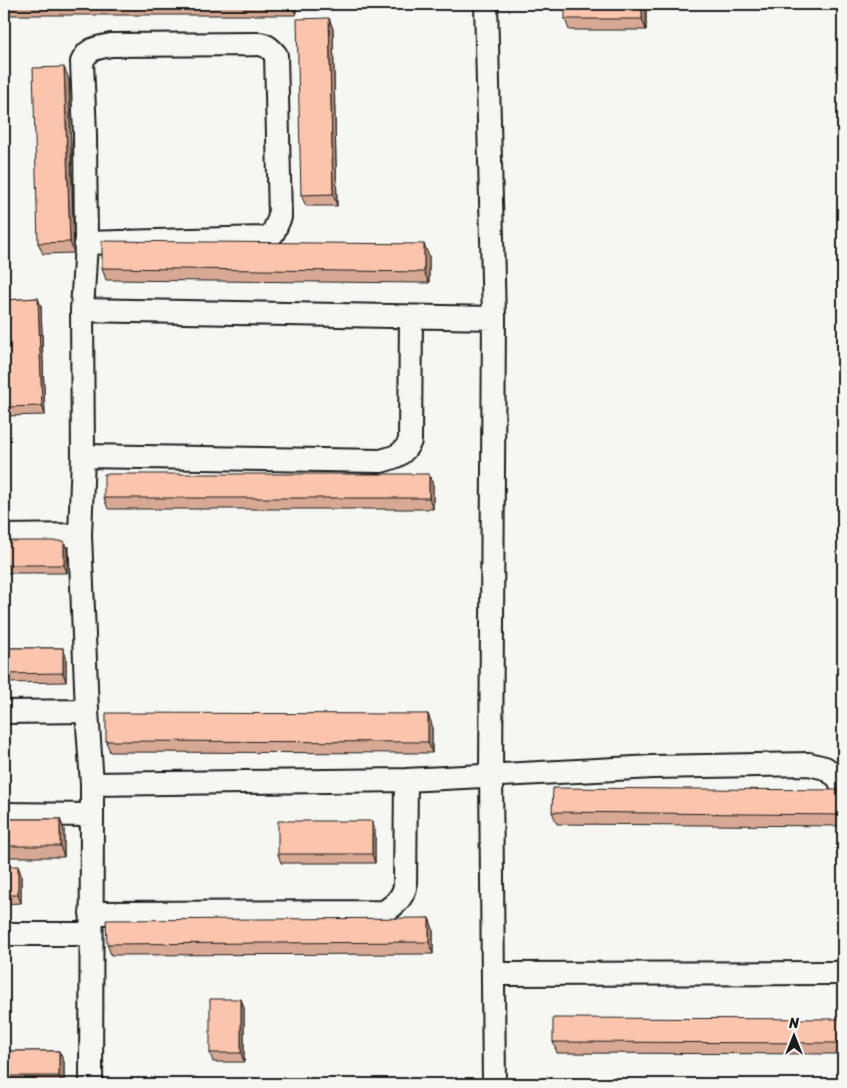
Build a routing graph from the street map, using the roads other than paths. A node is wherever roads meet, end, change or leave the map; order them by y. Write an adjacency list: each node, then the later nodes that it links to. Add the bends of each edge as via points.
1 (486, 4): 5 (lane)
2 (86, 243): 2 (lane, via 82,62 85,54 111,45 259,44 273,50 276,55 280,217 273,233 266,238); 3 (lane)
3 (82, 310): 4 (lane); 6 (lane)
4 (411, 317): 5 (lane); 6 (lane, via 410,441 397,457 381,461)
5 (494, 318): 11 (lane)
6 (83, 456): 7 (lane)
7 (80, 535): 8 (lane); 9 (lane)
8 (4, 536)
9 (87, 711): 10 (lane); 13 (lane)
10 (4, 712)
11 (491, 775): 12 (lane); 14 (lane, via 809,764 825,768 839,778); 20 (lane)
12 (406, 780): 13 (lane); 17 (lane, via 405,888 401,898 384,912)
13 (92, 784): 16 (lane)
14 (843, 791)
15 (4, 814): 16 (lane)
16 (92, 815): 17 (lane)
17 (91, 924): 18 (lane); 21 (lane)
18 (4, 934)
19 (843, 973): 20 (lane)
20 (492, 974): 22 (lane)
21 (91, 1084)
22 (494, 1084)

